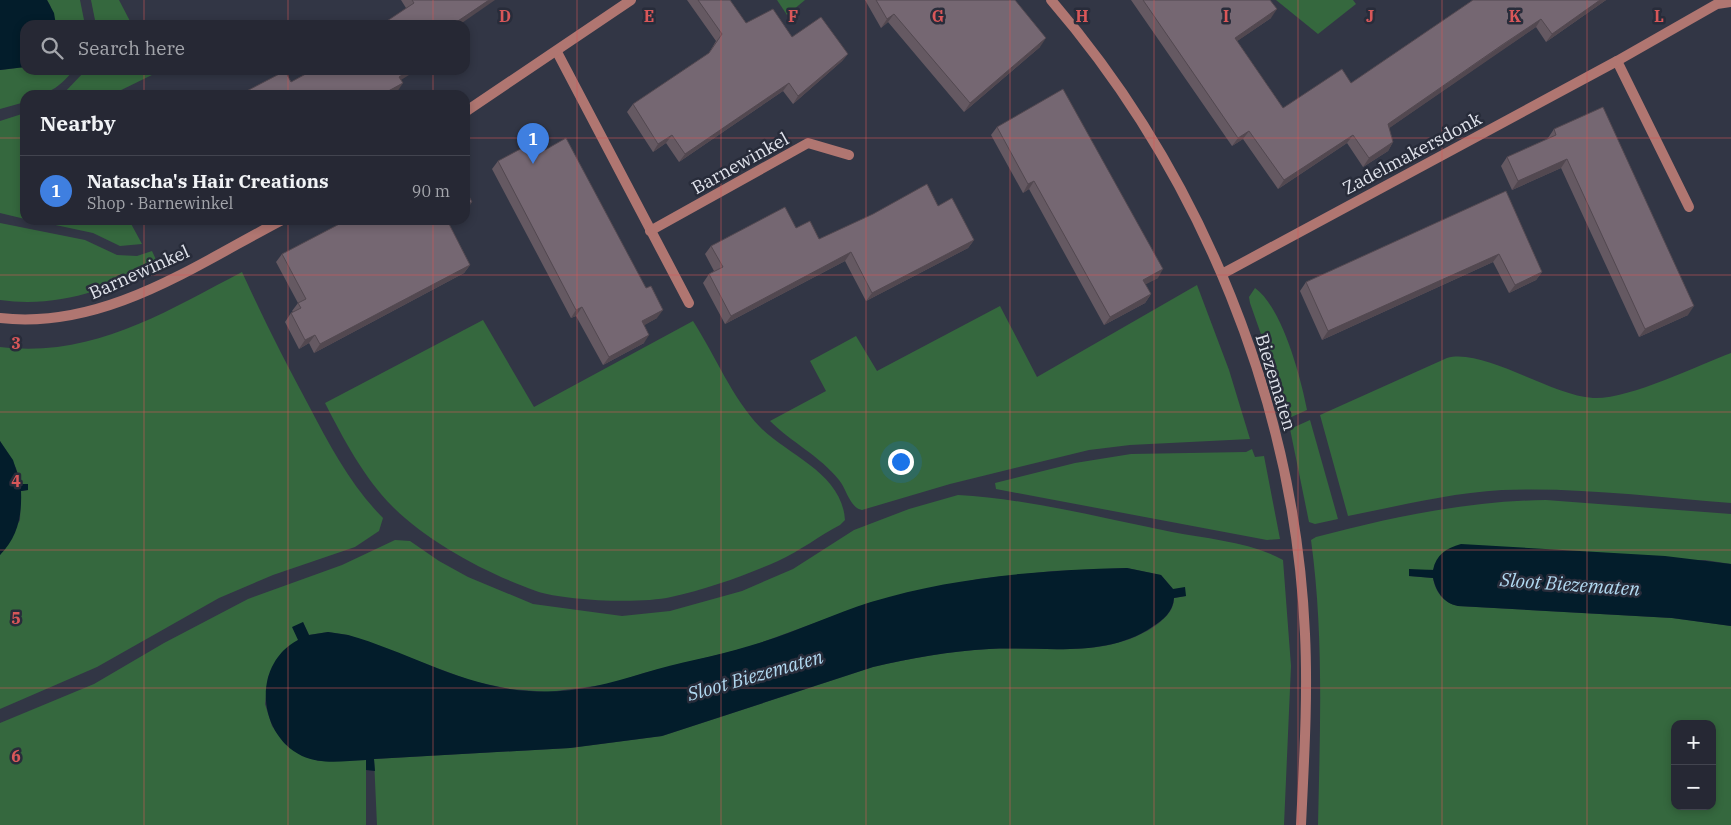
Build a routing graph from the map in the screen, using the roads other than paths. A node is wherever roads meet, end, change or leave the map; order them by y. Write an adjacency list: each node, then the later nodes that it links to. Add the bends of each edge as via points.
1 (631, 0): 4 (street)
2 (1052, 0): 12 (street, Biezematen, via 1152,139 1189,203)
3 (1731, 2): 6 (street, Zadelmakersdonk, via 1717,4)
4 (619, 4): 5 (street)
5 (557, 52): 7 (street); 11 (street)
6 (1618, 61): 9 (street); 12 (street, Zadelmakersdonk)
7 (470, 109)
8 (849, 155): 11 (street, Barnewinkel, via 808,143)
9 (1689, 206)
10 (273, 225): 14 (street, Barnewinkel, via 177,276 112,305 62,318)
11 (650, 231): 13 (street)
12 (1222, 274): 15 (street, Biezematen, via 1251,353 1274,431 1297,546 1306,679)
13 (689, 304)
14 (0, 318)
15 (1301, 825)

